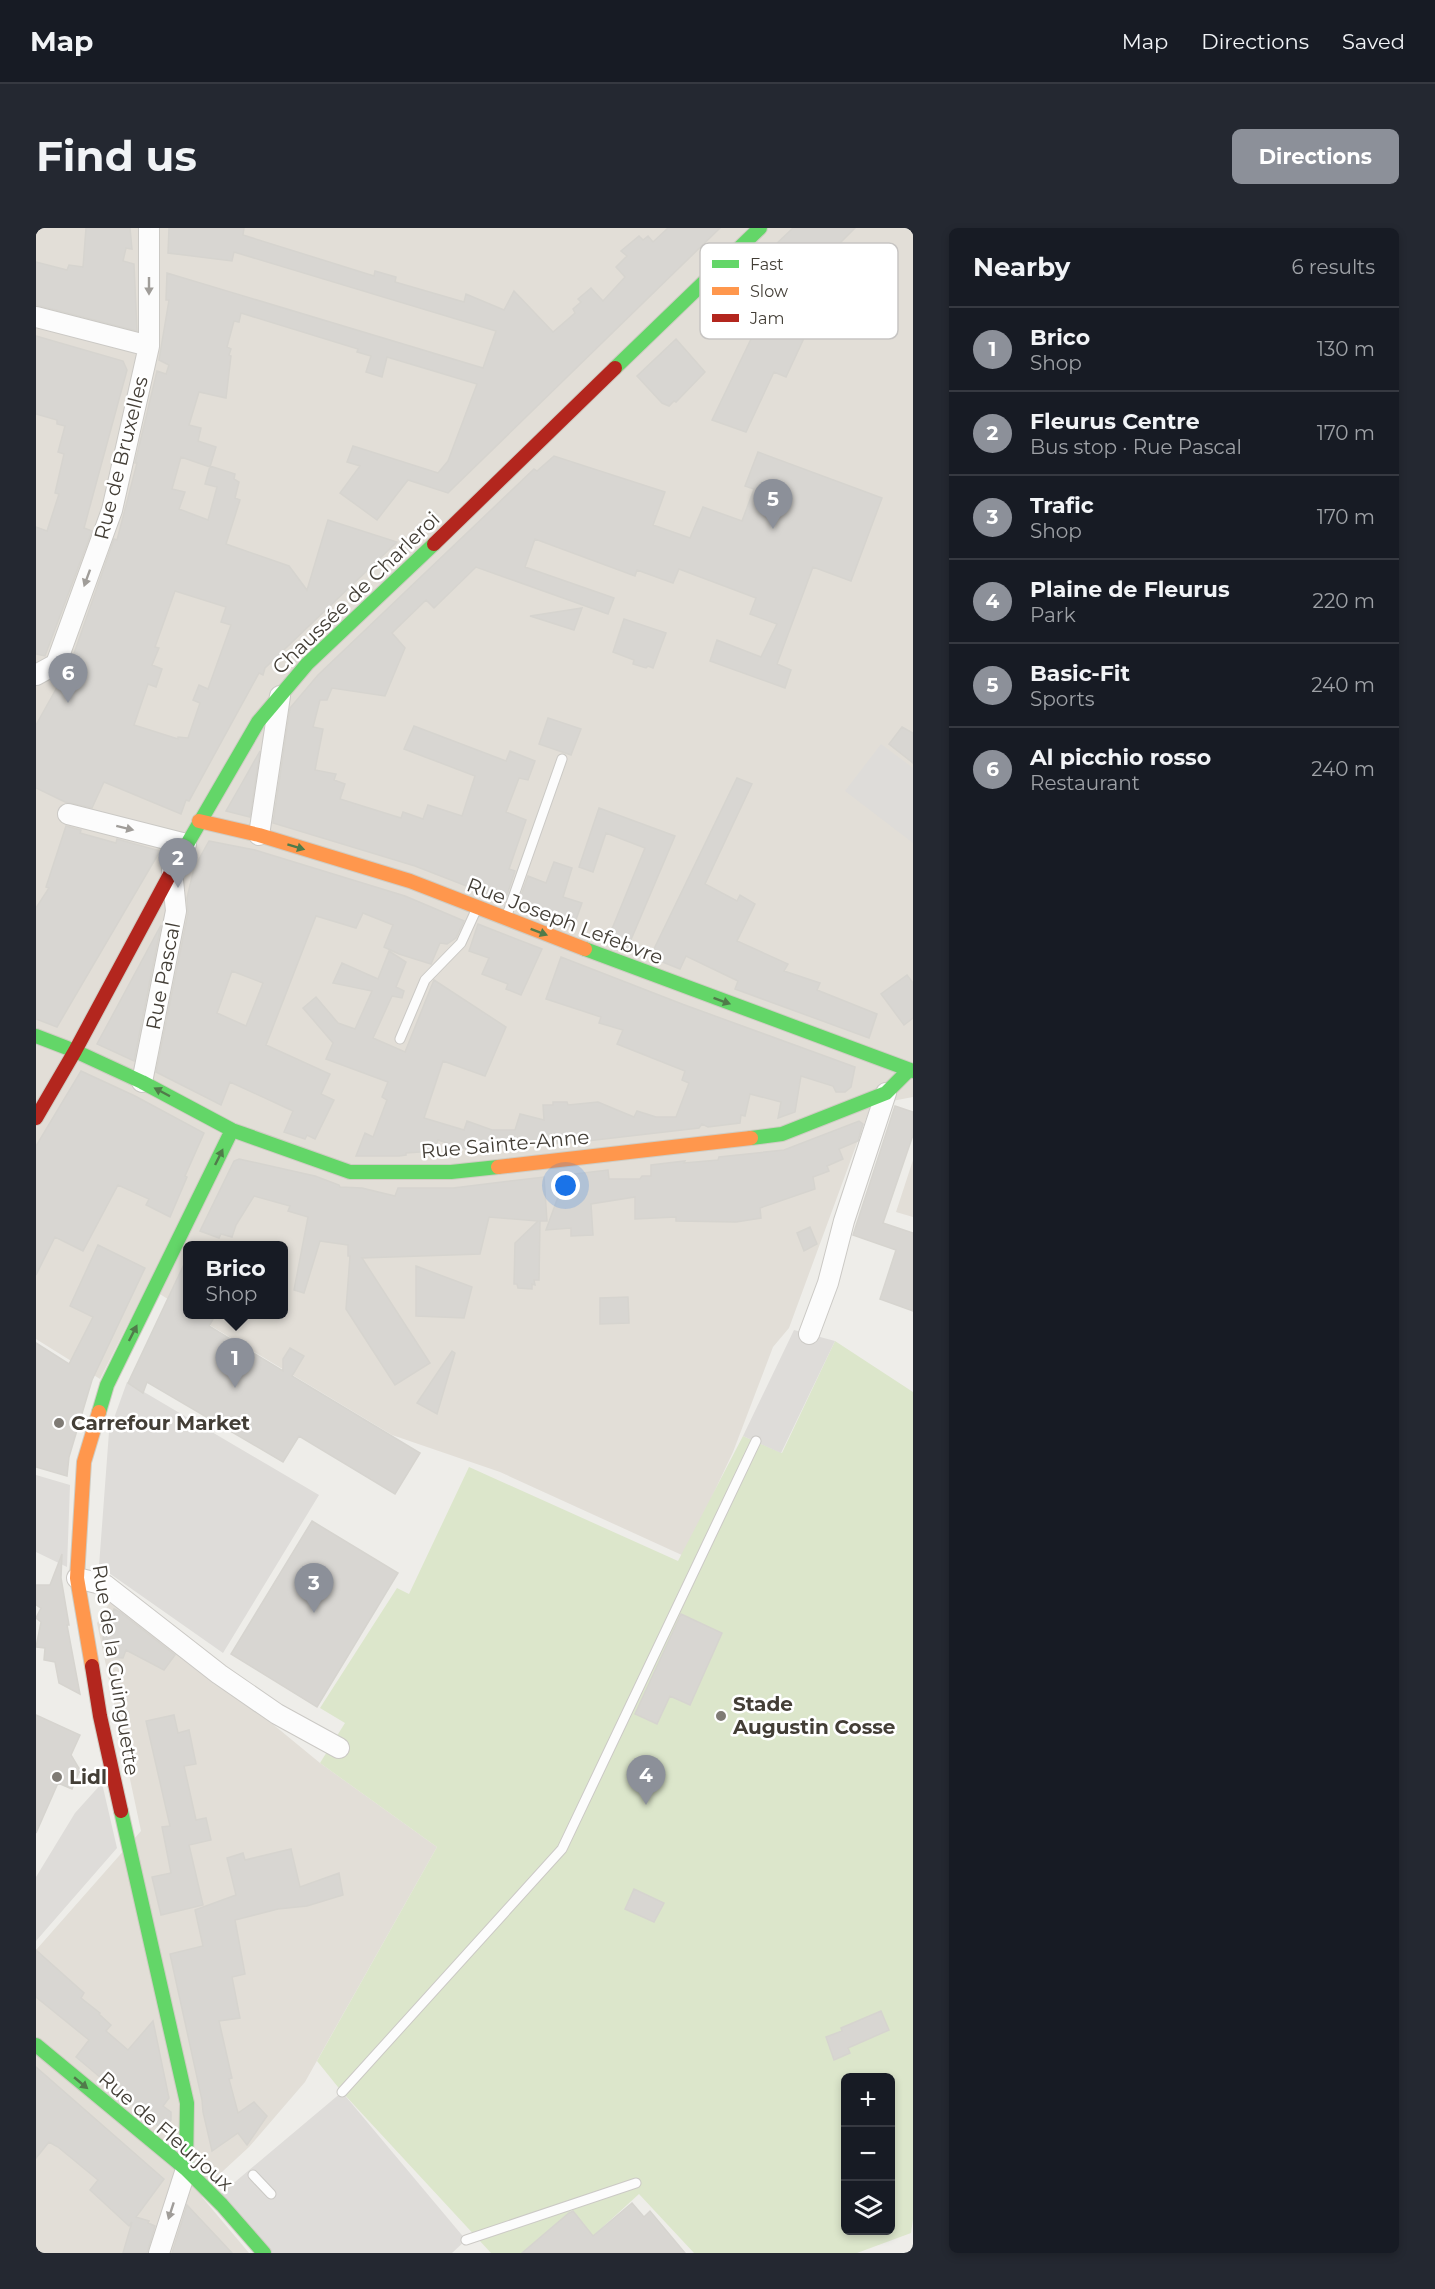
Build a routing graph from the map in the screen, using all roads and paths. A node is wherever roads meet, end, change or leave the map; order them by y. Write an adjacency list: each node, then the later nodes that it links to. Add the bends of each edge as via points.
1 (149, 228): 6 (street, Rue de Bruxelles, one-way to 6)
2 (760, 228): 3 (main road, Chaussée de Charleroi)
3 (744, 243)
4 (700, 286): 8 (main road, Chaussée de Charleroi, via 307,664)
5 (36, 316): 6 (street)
6 (149, 346): 7 (street, Rue de Bruxelles, one-way to 7, via 112,510 56,664)
7 (37, 672)
8 (281, 694): 11 (main road, Chaussée de Charleroi, via 258,722); 12 (street)
9 (562, 759): 16 (lane)
10 (68, 814): 13 (street, one-way to 13)
11 (199, 821): 12 (main road, Rue Joseph Lefebvre); 13 (main road, Chaussée de Charleroi)
12 (259, 835): 15 (main road, Rue Joseph Lefebvre, one-way to 15, via 410,881)
13 (186, 844): 14 (main road, Chaussée de Charleroi)
14 (172, 870): 19 (main road, Chaussée de Charleroi); 21 (street, Rue Pascal, via 176,911)
15 (478, 908): 16 (main road, Rue Joseph Lefebvre); 18 (lane, via 461,943 425,980)
16 (506, 919): 20 (main road, Rue Joseph Lefebvre, one-way to 20)
17 (36, 1036): 19 (main road, Rue Sainte-Anne)
18 (400, 1039)
19 (75, 1051): 21 (main road, Rue Sainte-Anne); 23 (main road, Chaussée de Charleroi)
20 (912, 1069): 22 (main road, Rue Sainte-Anne)
21 (142, 1082): 24 (main road, Rue Sainte-Anne, one-way to 21)
22 (886, 1093): 24 (main road, Rue Sainte-Anne, via 782,1134 451,1172 350,1172); 25 (street)
23 (36, 1118)
24 (232, 1130): 27 (main road, Rue de la Guinguette, one-way to 24, via 84,1462 107,1385)
25 (809, 1334)
26 (756, 1441): 30 (lane, via 562,1849)
27 (77, 1578): 28 (street, via 105,1585 219,1674 277,1714); 31 (main road, Rue de la Guinguette, via 100,1716 187,2103)
28 (339, 1748)
29 (36, 2045): 31 (main road, Rue de Fleurjoux, one-way to 31)
30 (342, 2092)
31 (186, 2169): 36 (street, one-way to 36); 37 (main road, Rue de Fleurjoux)
32 (253, 2175): 34 (lane)
33 (636, 2183): 35 (lane)
34 (271, 2194)
35 (466, 2240)
36 (159, 2253)
37 (264, 2253)

